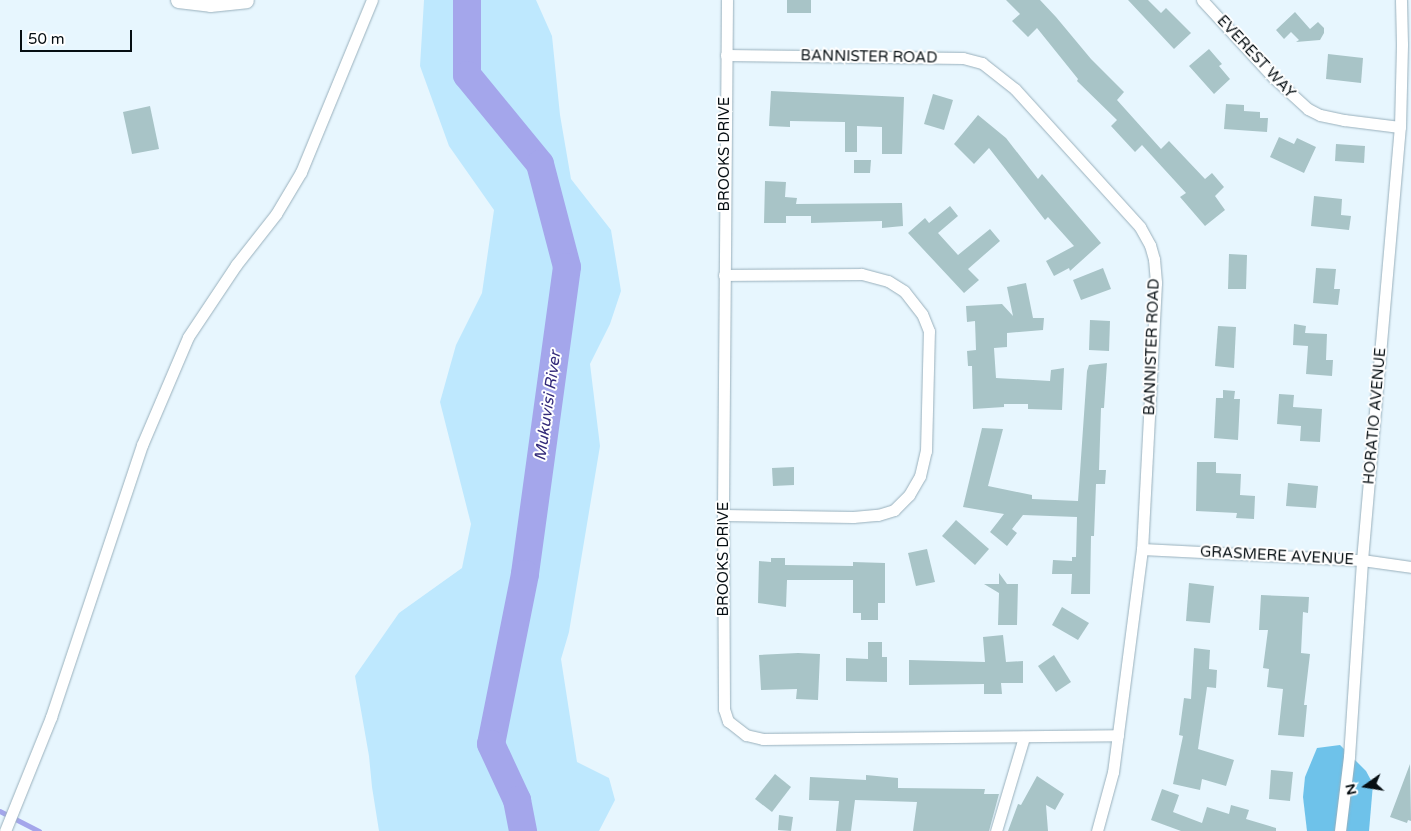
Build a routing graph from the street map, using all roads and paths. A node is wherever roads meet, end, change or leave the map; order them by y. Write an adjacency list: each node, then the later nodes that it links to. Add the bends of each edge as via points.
1 (178, 0): 2 (street, via 210,4)
2 (246, 0)
3 (372, 0): 16 (street, via 301,172 276,214 236,265 188,337 142,445 51,717)
4 (727, 0): 7 (street, BROOKS DRIVE)
5 (1202, 0): 8 (street, EVEREST WAY, via 1274,78 1308,109 1344,120)
6 (1400, 0): 8 (street, HORATIO AVENUE)
7 (726, 55): 9 (street, BROOKS DRIVE); 11 (street, BANNISTER ROAD, via 963,58 982,63 1015,89 1140,227 1154,259 1156,283)
8 (1400, 126): 12 (street, HORATIO AVENUE)
9 (724, 275): 10 (street, BROOKS DRIVE); 10 (street, via 861,274 888,281 904,291 922,314 929,332 926,451 920,476 909,495 894,510 853,517)
10 (723, 514): 15 (street, BROOKS DRIVE, via 724,708 728,721 736,730 763,739)
11 (1142, 549): 12 (street, GRASMERE AVENUE); 14 (street, BANNISTER ROAD)
12 (1362, 560): 13 (street, GRASMERE AVENUE); 19 (street, HORATIO AVENUE, via 1350,756)
13 (1411, 567)
14 (1118, 735): 15 (street, BROOKS DRIVE); 18 (street, BANNISTER ROAD)
15 (1024, 737): 17 (street)
16 (5, 831)
17 (996, 831)
18 (1097, 831)
19 (1340, 831)

